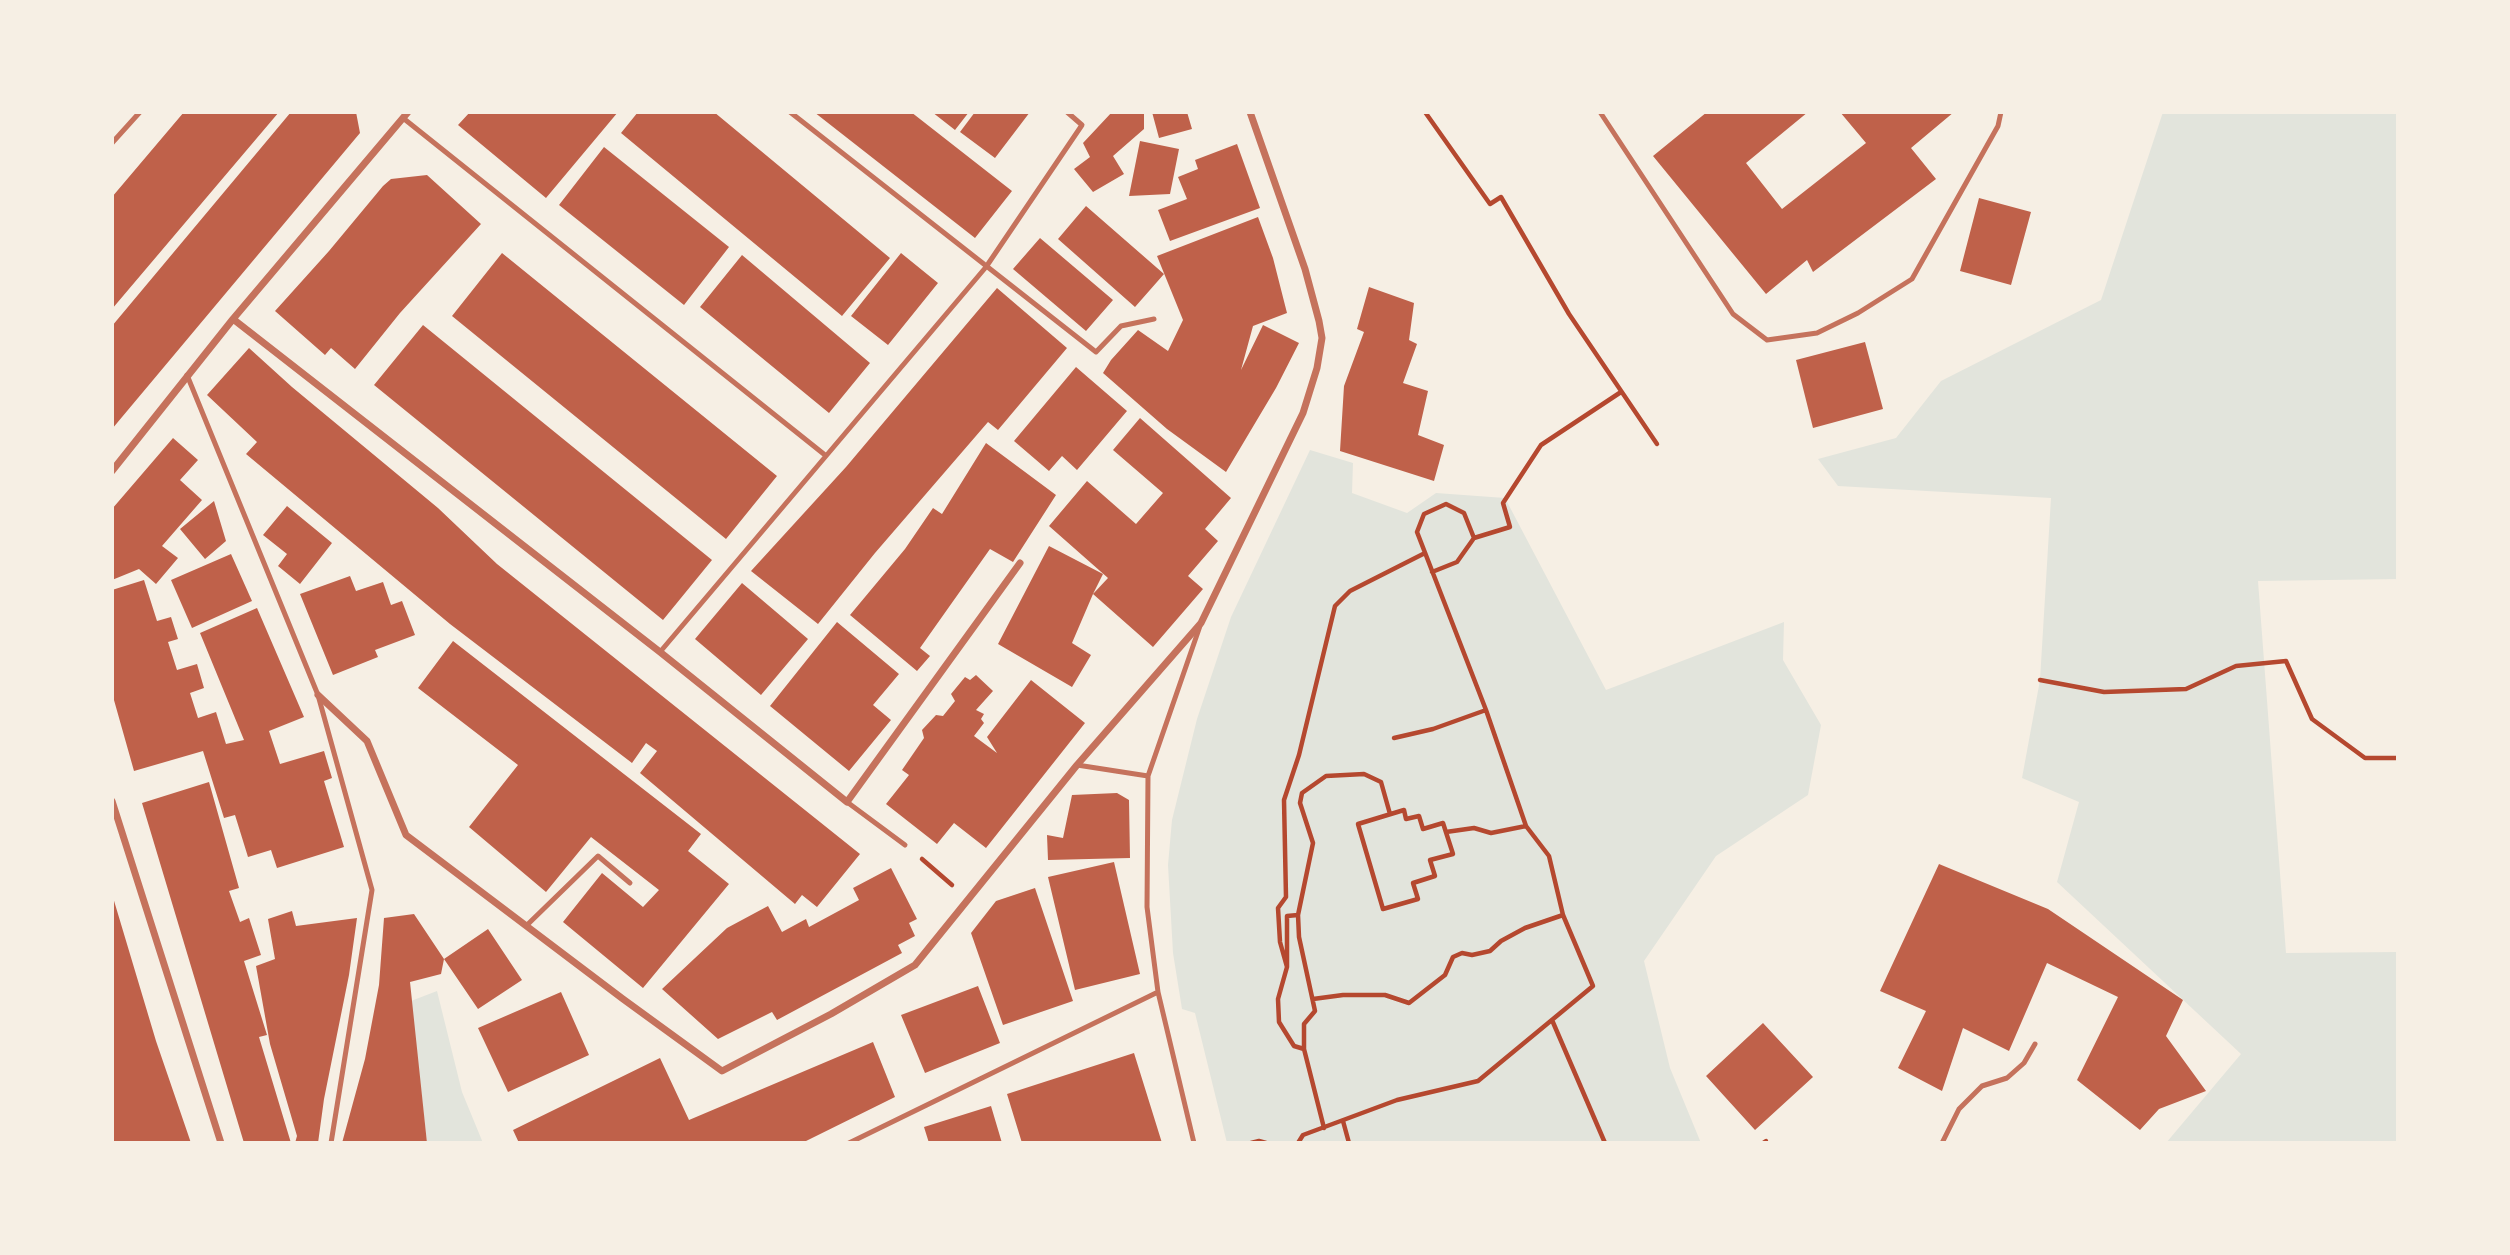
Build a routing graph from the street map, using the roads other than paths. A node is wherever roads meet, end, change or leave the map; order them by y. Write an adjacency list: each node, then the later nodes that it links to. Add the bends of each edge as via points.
1 (140, 112): 9 (lane)
2 (397, 112): 8 (street)
3 (790, 112): 10 (lane)
4 (1066, 112): 10 (lane, via 1082,125)
5 (1250, 112): 17 (street, via 1305,269 1322,338 1303,413)
6 (1600, 112): 7 (lane, via 1732,314 1767,340 1817,333 1912,279 1998,126)
7 (2001, 112)
8 (406, 115): 12 (street); 14 (lane)
9 (112, 144)
10 (986, 267): 11 (lane, via 1096,352 1121,326); 14 (lane)
11 (1154, 318)
12 (233, 320): 13 (street); 18 (street)
13 (187, 375): 15 (street); 19 (lane)
14 (825, 455): 18 (lane)
15 (112, 471)
16 (1020, 563): 23 (street)
17 (1201, 623): 20 (street); 21 (lane)
18 (660, 652): 23 (street)
19 (318, 695): 26 (street, via 367,741 406,835); 30 (lane, via 372,890)
20 (1077, 765): 21 (lane); 26 (street, via 915,965 722,1071)
21 (1148, 776): 27 (lane, via 1147,907)
22 (112, 801): 29 (street)
23 (847, 802): 24 (lane)
24 (905, 845)
25 (630, 883): 26 (lane, via 598,856)
26 (526, 926)
27 (1158, 992): 31 (lane); 32 (lane)
28 (2035, 1044): 33 (lane, via 2007,1079 1982,1086 1959,1109)
29 (221, 1143)
30 (331, 1143)
31 (849, 1143)
32 (1194, 1143)
33 (1942, 1143)

